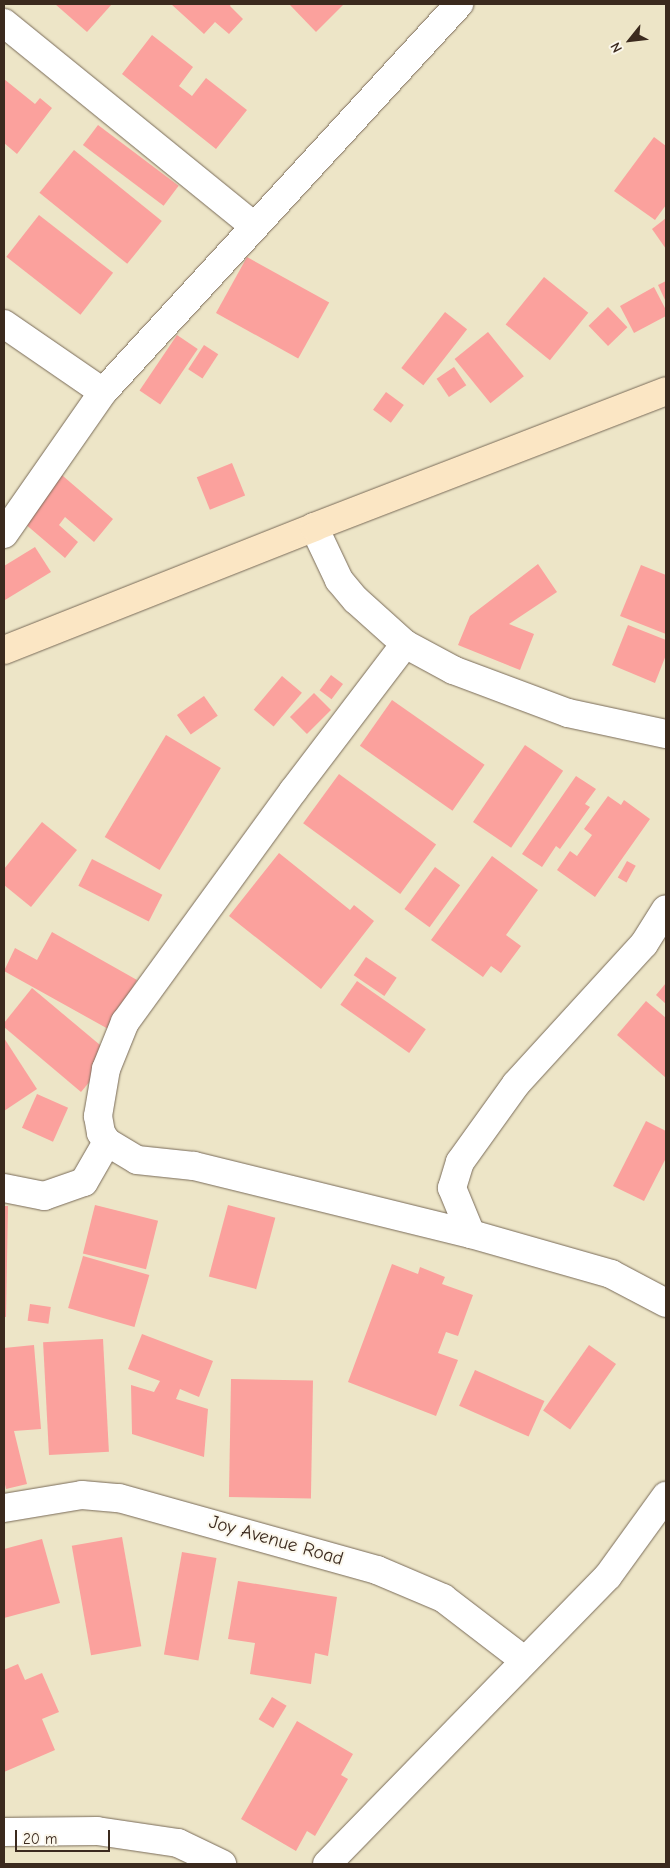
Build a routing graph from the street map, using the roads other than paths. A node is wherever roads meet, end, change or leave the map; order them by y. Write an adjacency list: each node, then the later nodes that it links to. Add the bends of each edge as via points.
1 (459, 4): 3 (street)
2 (4, 23): 3 (street)
3 (254, 226): 5 (street)
4 (4, 324): 5 (street)
5 (103, 392): 8 (street)
6 (666, 392): 7 (street)
7 (314, 527): 9 (street, via 339,580 356,600); 10 (street)
8 (4, 534)
9 (405, 644): 11 (street, via 453,670 568,713); 13 (street, via 125,1022 106,1069 98,1116 101,1133)
10 (4, 650)
11 (666, 734)
12 (666, 910): 15 (street, via 644,944 516,1084 460,1162 452,1188)
13 (107, 1142): 14 (street, via 84,1182 44,1196); 15 (street, via 137,1160 194,1166)
14 (4, 1188)
15 (471, 1234): 16 (street, via 611,1274)
16 (666, 1303)
17 (666, 1496): 19 (street, via 608,1576)
18 (4, 1508): 19 (street, Joy Avenue Road, via 82,1495 119,1498 368,1567 443,1598)
19 (525, 1661): 22 (street)
20 (4, 1832): 21 (street, via 97,1831 178,1843)
21 (222, 1864)
22 (327, 1864)

